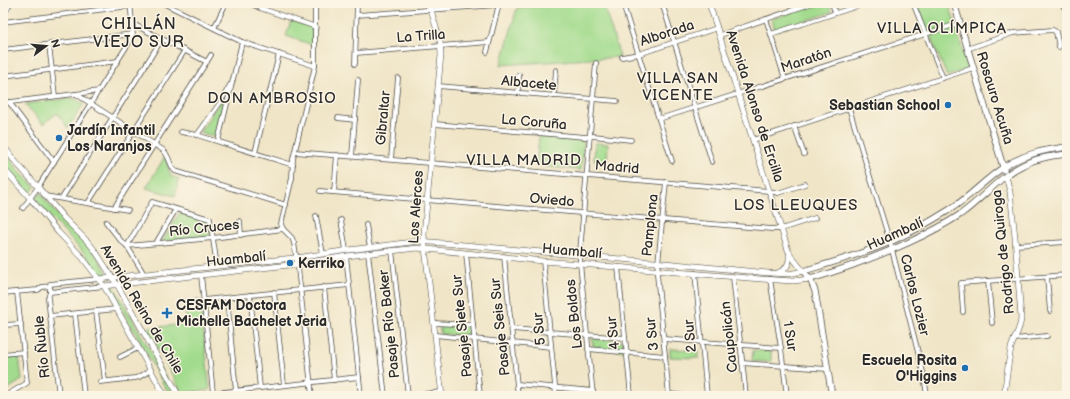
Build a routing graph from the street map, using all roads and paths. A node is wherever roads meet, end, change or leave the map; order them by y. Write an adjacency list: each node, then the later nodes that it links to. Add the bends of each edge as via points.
1 (10, 3): 24 (street)
2 (142, 3): 17 (street)
3 (163, 3): 30 (street)
4 (226, 3): 30 (street)
5 (250, 3): 29 (street)
6 (315, 3): 29 (street)
7 (357, 3): 23 (street)
8 (429, 3): 19 (street, Los Alerces)
9 (662, 3): 39 (street)
10 (709, 3): 31 (street, Avenida Alonso de Ercilla)
11 (814, 3): 25 (street)
12 (832, 3): 22 (street)
13 (867, 3): 22 (street)
14 (913, 3): 34 (street)
15 (954, 3): 27 (main road, Rosauro Acuña)
16 (1062, 3): 21 (street)
17 (130, 4): 26 (street); 28 (street)
18 (499, 4): 19 (street); 38 (street)
19 (431, 10): 23 (street); 41 (street, Los Alerces)
20 (625, 11): 50 (street)
21 (1066, 11)
22 (835, 13): 33 (street)
23 (357, 15): 47 (street)
24 (3, 16)
25 (766, 19): 33 (street); 35 (street)
26 (3, 22)
27 (960, 23): 34 (street, Maratón); 43 (main road, Rosauro Acuña)
28 (133, 24): 32 (street); 36 (street)
29 (316, 26): 56 (street)
30 (214, 28): 37 (street)
31 (717, 28): 35 (street, Avenida Alonso de Ercilla); 39 (street, Alborada)
32 (133, 34): 40 (street); 52 (street)
33 (771, 34): 64 (street)
34 (926, 34): 63 (street); 64 (street, Maratón)
35 (720, 35): 71 (street, Avenida Alonso de Ercilla)
36 (162, 39): 45 (street); 81 (street)
37 (242, 42): 49 (street); 66 (street)
38 (489, 42): 41 (street, La Trilla); 46 (street)
39 (674, 42): 50 (street, Alborada); 79 (street)
40 (49, 45): 44 (street); 58 (street)
41 (441, 46): 47 (street, La Trilla); 67 (street, Los Alerces)
42 (1059, 47): 43 (street, via 1054,30 1013,32)
43 (967, 49): 57 (main road, Rosauro Acuña)
44 (3, 50)
45 (184, 50): 53 (street); 87 (street)
46 (486, 52)
47 (356, 53): 55 (street)
48 (211, 54): 53 (street)
49 (279, 54): 56 (street); 98 (street)
50 (638, 54): 51 (street, Alborada); 83 (street)
51 (622, 57)
52 (118, 61): 58 (street); 68 (street)
53 (207, 62): 94 (street)
54 (596, 63): 74 (street, Los Boldos)
55 (355, 64)
56 (315, 66): 97 (street)
57 (973, 68): 63 (street); 110 (main road, Rosauro Acuña)
58 (52, 69): 61 (street); 72 (street)
59 (556, 70): 73 (street)
60 (519, 75): 69 (street)
61 (3, 76)
62 (398, 78): 103 (street, Gibraltar)
63 (943, 78): 80 (street)
64 (785, 79): 71 (street, Maratón)
65 (358, 80): 84 (street)
66 (232, 82): 89 (street); 93 (street)
67 (438, 86): 69 (street, Albacete); 85 (street, Los Alerces)
68 (98, 91): 70 (street); 78 (street)
69 (518, 93): 73 (street, Albacete)
70 (76, 94): 72 (street); 78 (street)
71 (738, 94): 79 (street, Maratón); 92 (street, Avenida Alonso de Ercilla)
72 (55, 96): 75 (street)
73 (554, 96): 74 (street, Albacete)
74 (592, 99): 76 (street, Albacete); 90 (street, Los Boldos)
75 (9, 102): 77 (street); 105 (street)
76 (617, 102)
77 (3, 103)
78 (91, 103): 81 (street); 105 (street)
79 (695, 108): 83 (street, Maratón); 106 (street)
80 (849, 108): 86 (street); 142 (street, Carlos Lozier)
81 (113, 117): 87 (street); 121 (street)
82 (338, 118): 84 (street)
83 (659, 119): 104 (street)
84 (355, 120): 102 (street)
85 (434, 124): 90 (street, La Coruña); 107 (street, Los Alerces)
86 (794, 126): 92 (street); 99 (street)
87 (134, 131): 94 (street); 123 (street)
88 (181, 132): 89 (street)
89 (197, 135): 93 (street)
90 (589, 136): 91 (street, La Coruña); 111 (street, Los Boldos)
91 (631, 140)
92 (753, 140): 117 (street, Avenida Alonso de Ercilla)
93 (218, 141): 98 (street)
94 (155, 144): 124 (street, via 167,154 175,171); 126 (street)
95 (3, 145): 115 (street, Avenida Reino de Chile)
96 (1067, 147): 110 (main road, Huambalí, via 1027,155)
97 (295, 152): 101 (street, Madrid); 108 (street)
98 (255, 153): 108 (street)
99 (804, 154)
100 (1067, 154): 112 (main road, Huambalí, via 1028,162)
101 (337, 155): 102 (street, Madrid); 118 (street)
102 (352, 156): 103 (street, Madrid)
103 (391, 159): 107 (street, Madrid)
104 (672, 161)
105 (54, 162): 115 (street)
106 (712, 162)
107 (431, 163): 111 (street, Madrid); 122 (street, Los Alerces)
108 (293, 165): 124 (street)
109 (3, 168): 120 (street, Avenida Reino de Chile)
110 (1003, 168): 112 (main road, Rosauro Acuña); 142 (main road, Huambalí, via 955,206)
111 (586, 176): 113 (street, Madrid); 129 (street, Los Boldos)
112 (1006, 176): 146 (street, Rodrigo de Quiroga); 152 (main road, Huambalí, via 961,214)
113 (666, 182): 117 (street, Madrid); 133 (street, Pamplona)
114 (805, 184): 117 (street, Madrid, via 778,193)
115 (38, 187): 119 (street, Avenida Reino de Chile); 120 (street)
116 (320, 191): 118 (street, Oviedo)
117 (769, 191): 138 (street, Avenida Alonso de Ercilla)
118 (334, 192): 122 (street, Oviedo)
119 (45, 196): 121 (street); 174 (street, Avenida Reino de Chile, via 93,248)
120 (30, 198): 125 (street); 176 (street, Avenida Reino de Chile)
121 (62, 198): 123 (street)
122 (427, 200): 129 (street, Oviedo); 141 (street, Los Alerces)
123 (88, 203): 126 (street)
124 (286, 205): 137 (street, via 281,224)
125 (23, 208)
126 (114, 208): 128 (street)
127 (176, 209): 140 (street, via 210,219); 144 (street); 145 (street, via 152,202)
128 (128, 210)
129 (583, 213): 133 (street, Oviedo); 156 (street, Los Boldos)
130 (316, 216): 155 (street)
131 (815, 218): 138 (street)
132 (341, 220): 149 (street)
133 (662, 220): 138 (street, Oviedo); 161 (street, Pamplona)
134 (240, 221): 139 (street)
135 (106, 222): 145 (street)
136 (366, 225): 147 (street)
137 (283, 229): 139 (street, Río Cruces); 159 (street, via 293,239)
138 (781, 229): 151 (street, Avenida Alonso de Ercilla)
139 (241, 235): 140 (street, Río Cruces)
140 (214, 238): 144 (street, Río Cruces); 164 (street)
141 (424, 242): 147 (street, Huambalí); 148 (street, Los Alerces); 156 (street, Huambalí)
142 (890, 242): 152 (street, Carlos Lozier); 167 (main road, Huambalí)
143 (1067, 242): 146 (street)
144 (156, 244): 145 (street, Río Cruces)
145 (127, 246): 169 (street)
146 (1016, 246): 179 (street, Rodrigo de Quiroga)
147 (370, 248): 149 (street, Huambalí)
148 (425, 248): 150 (street, Huambalí); 154 (street, Huambalí); 200 (street, Los Alerces)
149 (346, 250): 155 (street, Huambalí)
150 (392, 250): 153 (street, Huambalí); 251 (street, Pasaje Río Baker)
151 (788, 250): 167 (street, Avenida Alonso de Ercilla); 170 (street, via 788,265 784,270)
152 (892, 250): 178 (main road, Huambalí); 262 (street, Carlos Lozier)
153 (368, 253): 157 (street, Huambalí); 250 (street)
154 (466, 253): 158 (street, Huambalí); 204 (street, Pasaje Siete Sur)
155 (322, 254): 159 (street, Huambalí)
156 (580, 255): 161 (street, Huambalí); 162 (street, Los Boldos)
157 (346, 256): 163 (street, Huambalí); 182 (street)
158 (504, 256): 160 (street, Huambalí); 205 (street, Pasaje Seis Sur)
159 (297, 258): 163 (street); 164 (street, Huambalí)
160 (543, 261): 162 (street, Huambalí); 206 (street, 5 Sur)
161 (658, 262): 166 (street, Pamplona); 170 (street, Huambalí)
162 (580, 263): 165 (street, Huambalí); 207 (street, Los Boldos)
163 (298, 264): 171 (street, Huambalí); 186 (street)
164 (217, 266): 169 (street, Huambalí)
165 (618, 267): 166 (street, Huambalí); 210 (street, 4 Sur)
166 (657, 270): 168 (street, Huambalí); 212 (street, 3 Sur)
167 (803, 271): 170 (street, Huambalí); 178 (main road, Avenida Alonso de Ercilla)
168 (695, 273): 173 (street, Huambalí); 214 (street, 2 Sur)
169 (144, 274): 174 (street, Huambalí)
170 (774, 274)
171 (201, 275): 181 (street, Huambalí); 193 (street)
172 (1067, 275): 175 (street)
173 (733, 276): 177 (street, Huambalí); 216 (street, Caupolicán)
174 (113, 277): 176 (street, Huambalí); 181 (street, Avenida Reino de Chile)
175 (1047, 277): 179 (street); 196 (street)
176 (99, 279): 183 (street); 184 (street, Avenida Reino de Chile)
177 (770, 279): 178 (street, Huambalí); 219 (street, 1 Sur)
178 (810, 279): 228 (main road, Avenida Alonso de Ercilla, via 815,292)
179 (1018, 279): 180 (street); 213 (street, Rodrigo de Quiroga, via 1021,323)
180 (988, 281): 197 (street, via 961,284); 201 (street)
181 (116, 284): 184 (street, Huambalí); 246 (street, Avenida Reino de Chile)
182 (349, 284): 185 (street); 230 (street)
183 (50, 286): 187 (street); 190 (street, Río Ñuble)
184 (104, 286): 190 (street, Huambalí); 194 (street, Avenida Reino de Chile)
185 (324, 287): 186 (street); 231 (street)
186 (300, 290): 188 (street); 232 (street)
187 (17, 292): 189 (street); 202 (street)
188 (274, 292): 191 (street); 234 (street)
189 (3, 293)
190 (49, 294): 199 (street, Río Ñuble)
191 (250, 295): 192 (street); 235 (street)
192 (226, 298): 193 (street); 237 (street)
193 (204, 300): 239 (street)
194 (116, 309): 195 (street); 218 (street, Avenida Reino de Chile)
195 (96, 311): 198 (street); 229 (street, via 103,382 138,377)
196 (1050, 311)
197 (963, 312)
198 (75, 314): 199 (street); 244 (street)
199 (50, 316): 243 (street, Río Ñuble)
200 (434, 323): 204 (street); 208 (street, Los Alerces)
201 (992, 323)
202 (21, 324): 203 (street); 221 (street)
203 (3, 325)
204 (473, 325): 211 (street, Pasaje Siete Sur)
205 (512, 329): 206 (street); 215 (street, Pasaje Seis Sur)
206 (550, 332): 207 (street); 217 (street, 5 Sur)
207 (587, 335): 210 (street); 220 (street, Los Boldos)
208 (435, 336): 211 (street); 240 (street, Los Alerces)
209 (1047, 336): 213 (street)
210 (625, 338): 222 (street, 4 Sur)
211 (474, 339): 215 (street); 252 (street, Pasaje Siete Sur)
212 (664, 339): 214 (street); 224 (street, 3 Sur)
213 (1014, 339): 263 (street, Rodrigo de Quiroga)
214 (702, 342): 216 (street); 258 (street, 2 Sur)
215 (513, 343): 217 (street); 233 (street, Pasaje Seis Sur)
216 (741, 345): 219 (street); 226 (street, Caupolicán)
217 (551, 347): 236 (street, 5 Sur)
218 (138, 348): 225 (street); 229 (street, Avenida Reino de Chile)
219 (781, 348): 227 (street, 1 Sur)
220 (588, 349): 222 (street); 238 (street, Los Boldos)
221 (24, 352): 223 (street); 242 (street, via 27,383)
222 (627, 352): 224 (street); 256 (street, 4 Sur)
223 (3, 354)
224 (665, 356): 241 (street, 3 Sur)
225 (120, 357)
226 (742, 363): 227 (street); 259 (street, Caupolicán)
227 (783, 366): 228 (street); 260 (street, 1 Sur)
228 (827, 368): 261 (main road, Avenida Alonso de Ercilla)
229 (151, 370): 245 (street, Avenida Reino de Chile)
230 (359, 377): 231 (street); 249 (street)
231 (334, 380): 232 (street)
232 (310, 382): 234 (street); 248 (street)
233 (517, 384): 236 (street); 253 (street, Pasaje Seis Sur)
234 (284, 385): 235 (street)
235 (260, 388): 237 (street)
236 (555, 388): 238 (street); 254 (street, 5 Sur)
237 (236, 391): 239 (street)
238 (593, 391): 255 (street, Los Boldos)
239 (213, 393): 247 (street)
240 (442, 394): 251 (street)
241 (669, 395): 257 (street)
242 (5, 396)
243 (59, 396)
244 (84, 396)
245 (165, 396)
246 (179, 396)
247 (188, 396)
248 (312, 396)
249 (361, 396)
250 (384, 396)
251 (407, 396)
252 (480, 396)
253 (518, 396)
254 (556, 396)
255 (593, 396)
256 (631, 396)
257 (686, 396)
258 (707, 396)
259 (746, 396)
260 (787, 396)
261 (832, 396)
262 (927, 396)
263 (1004, 396)

